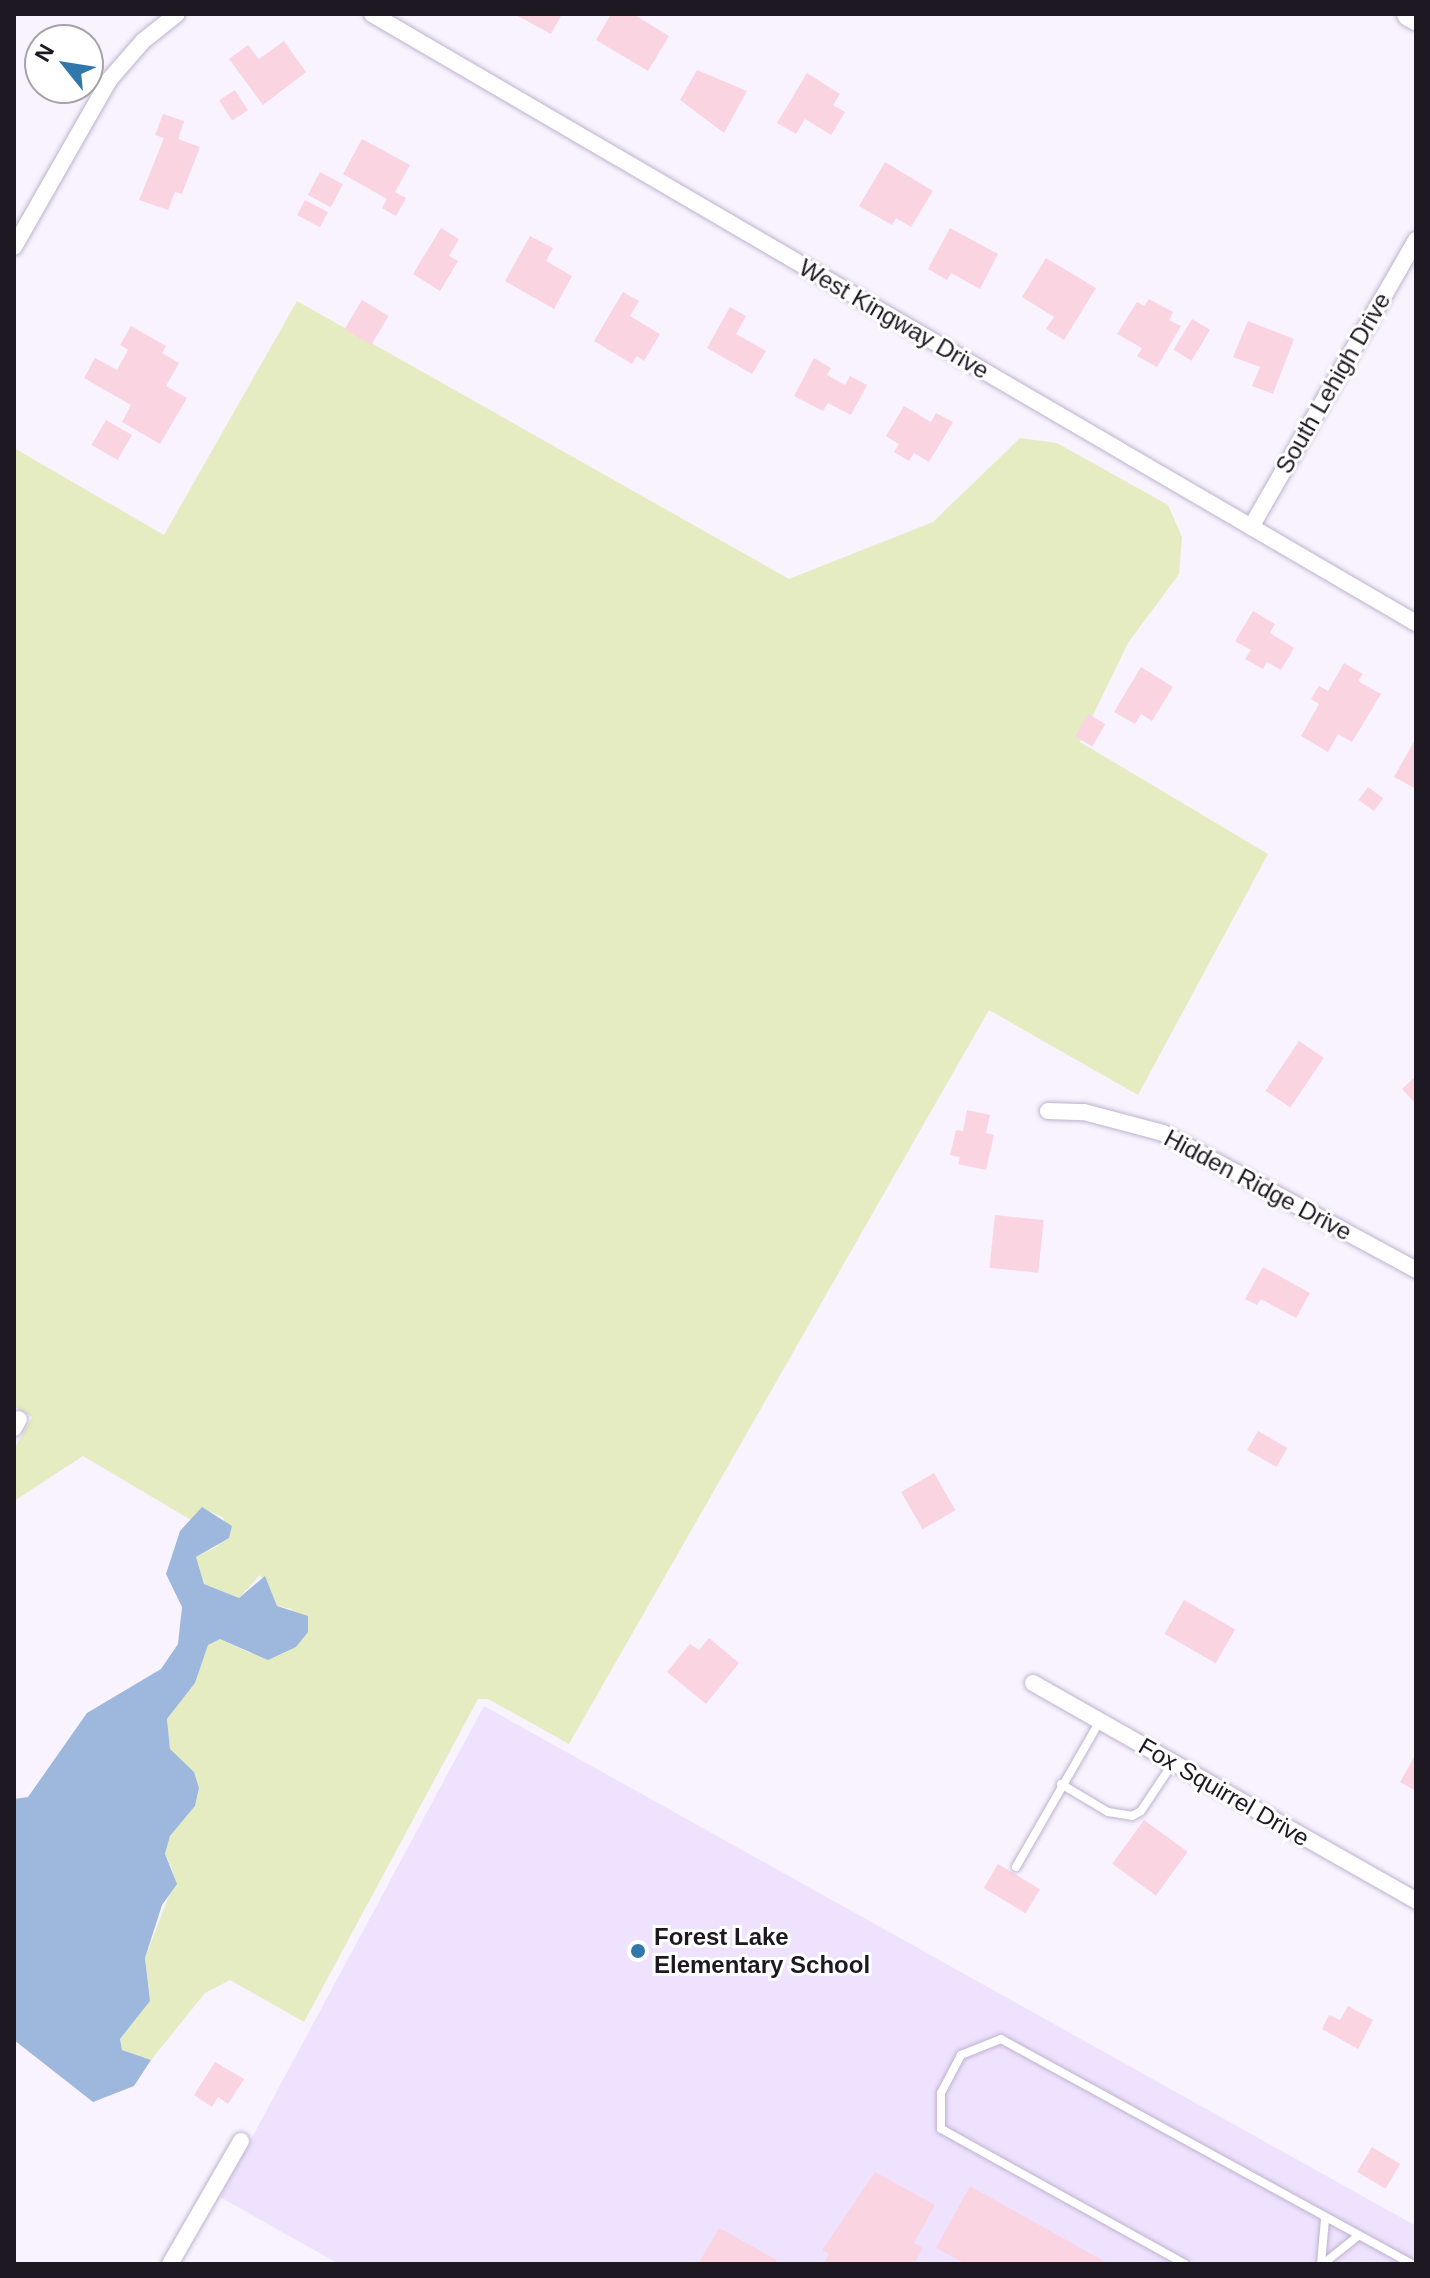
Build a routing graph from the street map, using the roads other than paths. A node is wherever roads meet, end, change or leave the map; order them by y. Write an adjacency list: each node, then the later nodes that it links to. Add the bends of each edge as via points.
1 (177, 14): 6 (street, via 143,41 110,79)
2 (372, 14): 7 (street, West Kingway Drive)
3 (1409, 14): 4 (main road)
4 (1416, 18)
5 (1416, 240): 7 (street, South Lehigh Drive)
6 (14, 247)
7 (1251, 527): 8 (street, West Kingway Drive)
8 (1416, 623)
9 (1048, 1111): 10 (street, Hidden Ridge Drive, via 1084,1112 1163,1133)
10 (1416, 1270)
11 (1033, 1683): 12 (street, Fox Squirrel Drive)
12 (1100, 1721): 13 (street, Fox Squirrel Drive); 14 (lane)
13 (1173, 1763): 14 (lane, via 1141,1811 1132,1816 1108,1812); 16 (street, Fox Squirrel Drive)
14 (1061, 1784): 15 (lane)
15 (1016, 1867)
16 (1416, 1901)
17 (241, 2141): 20 (street)
18 (1325, 2219): 19 (lane); 21 (lane, via 1001,2039 961,2055 941,2093 941,2129); 22 (lane)
19 (1358, 2236): 22 (lane); 23 (lane)
20 (170, 2264)
21 (1185, 2264)
22 (1322, 2264)
23 (1412, 2264)

